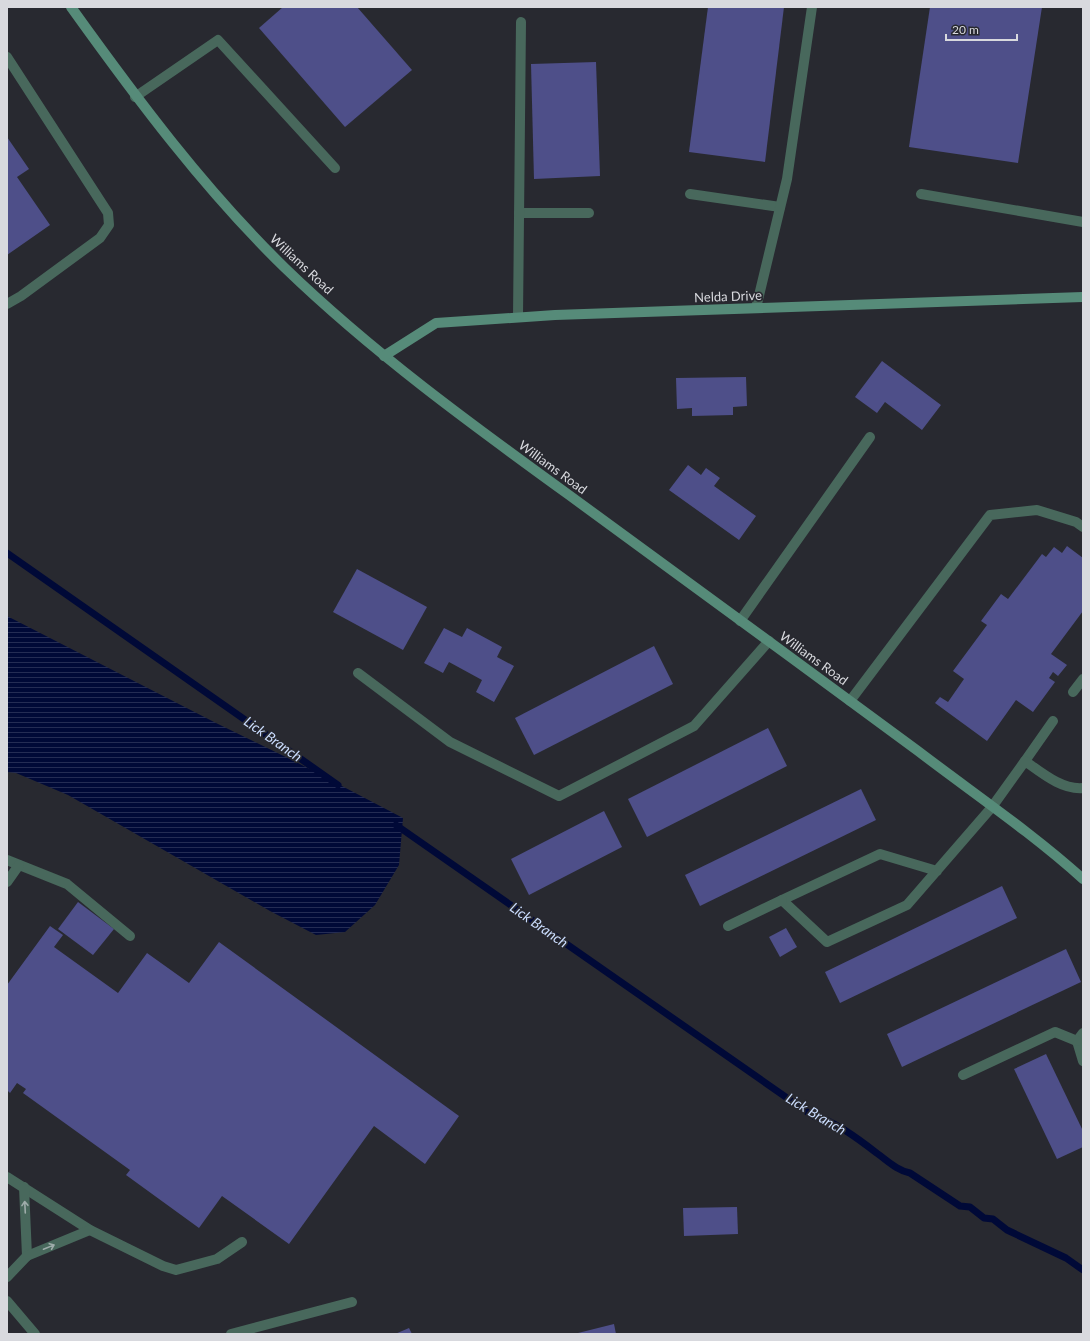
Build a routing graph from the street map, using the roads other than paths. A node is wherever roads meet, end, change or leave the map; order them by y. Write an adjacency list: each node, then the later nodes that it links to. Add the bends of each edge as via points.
1 (71, 7): 5 (street, Williams Road)
2 (812, 7): 9 (street, via 787,179)
3 (521, 22): 11 (street)
4 (7, 57): 14 (street, via 108,213 109,225 100,238)
5 (135, 97): 6 (street, via 218,40); 17 (street, Williams Road, via 231,213 286,269)
6 (335, 168)
7 (690, 194): 9 (street)
8 (920, 194): 12 (street)
9 (780, 207): 15 (street)
10 (589, 212): 11 (street)
11 (519, 213): 16 (street)
12 (1083, 222)
13 (1083, 297): 15 (street, Nelda Drive)
14 (7, 304)
15 (756, 308): 16 (street, Nelda Drive)
16 (518, 317): 17 (street, Nelda Drive, via 436,323)
17 (384, 356): 20 (street, Williams Road, via 480,430)
18 (870, 437): 20 (street)
19 (1083, 527): 25 (street, via 1076,522 1037,510 990,515)
20 (740, 621): 21 (street, Williams Road)
21 (769, 641): 22 (street, via 694,726 558,796 450,742); 25 (street, Williams Road)
22 (358, 673)
23 (1083, 679): 24 (street)
24 (1073, 692)
25 (850, 701): 29 (street, Williams Road)
26 (1053, 721): 27 (street)
27 (1025, 761): 28 (street, via 1072,789); 29 (street)
28 (1083, 788)
29 (992, 807): 32 (street); 33 (street, Williams Road)
30 (7, 860): 31 (street)
31 (19, 865): 34 (street); 37 (street, via 67,884)
32 (937, 871): 35 (street, via 880,854); 35 (street, via 907,905 827,942)
33 (1083, 880)
34 (7, 882)
35 (782, 900): 36 (street)
36 (728, 926)
37 (130, 936)
38 (1080, 1037): 39 (street); 40 (street, via 1055,1032)
39 (1083, 1061)
40 (963, 1075)
41 (7, 1177): 42 (street)
42 (24, 1187): 43 (street); 45 (street, one-way to 42)
43 (90, 1230): 44 (street, via 176,1270 217,1259); 45 (street, one-way to 43)
44 (242, 1242)
45 (27, 1256): 46 (street)
46 (7, 1277)
47 (7, 1301): 49 (street)
48 (352, 1302): 50 (street)
49 (35, 1334)
50 (231, 1334)

